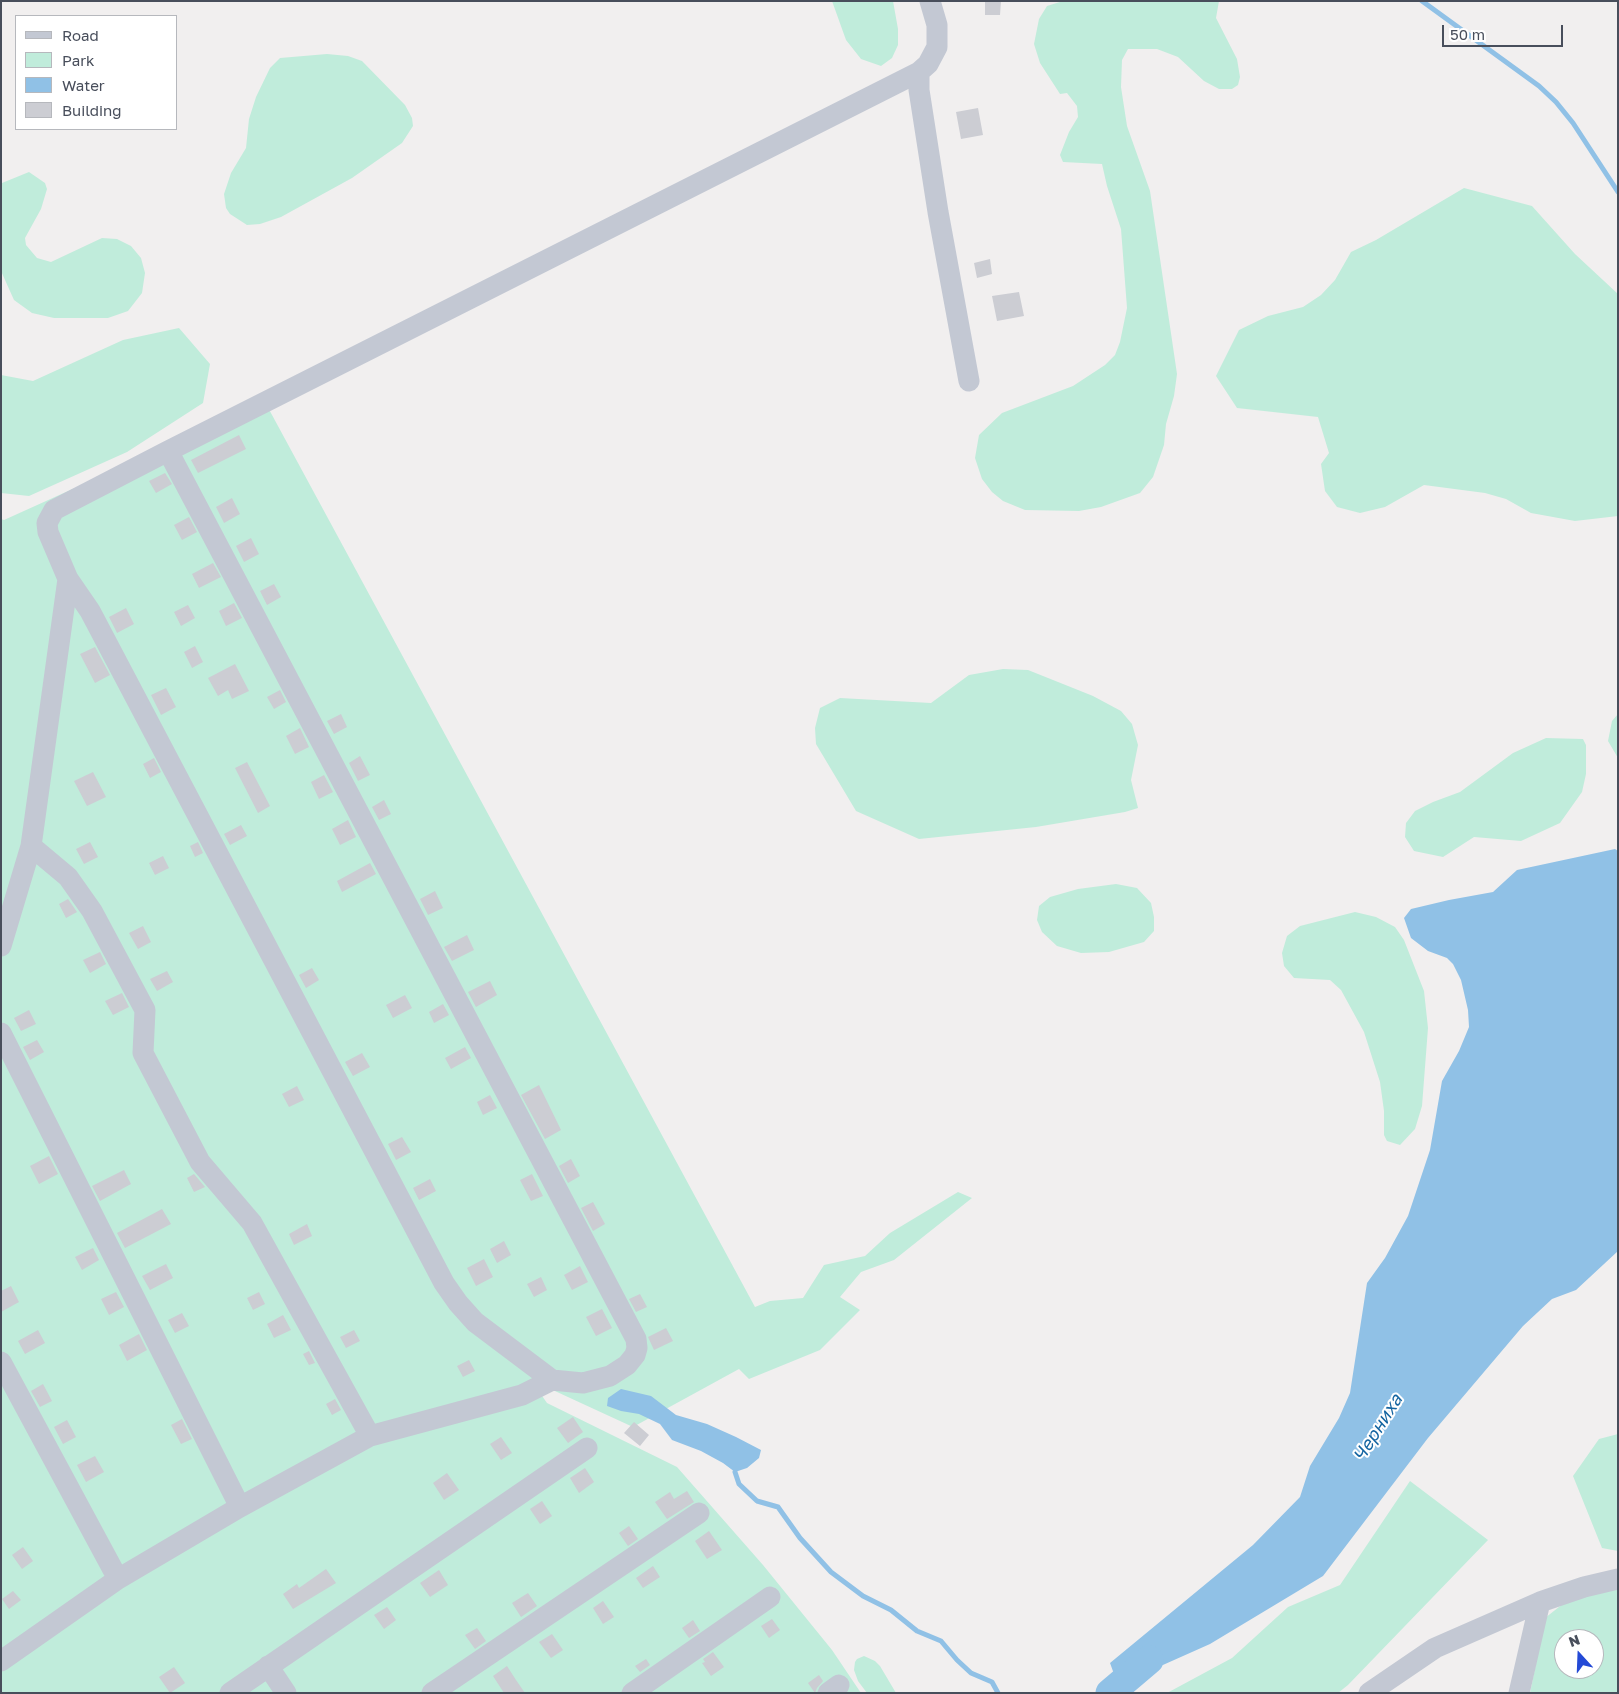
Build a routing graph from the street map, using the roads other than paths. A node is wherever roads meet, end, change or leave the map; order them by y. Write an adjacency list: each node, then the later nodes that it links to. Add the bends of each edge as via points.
1 (930, 1): 2 (street, via 937,47 928,64)
2 (919, 72): 3 (street, via 938,212); 4 (street)
3 (969, 381)
4 (168, 451): 5 (street, via 50,515 48,532); 10 (street, via 636,1340 635,1355 627,1365 610,1376 583,1383)
5 (68, 579): 6 (street); 10 (street, via 90,611 444,1284 475,1322)
6 (31, 846): 7 (street); 11 (street, via 68,877 92,911 146,1010 143,1052 200,1162 252,1223)
7 (1, 946)
8 (1, 1033): 13 (street)
9 (1, 1362): 15 (street)
10 (552, 1380): 11 (street, via 522,1395)
11 (370, 1436): 13 (street)
12 (587, 1448): 20 (street)
13 (240, 1507): 15 (street)
14 (699, 1513): 23 (street)
15 (118, 1579): 19 (street)
16 (1618, 1580): 18 (street)
17 (770, 1597): 24 (street)
18 (1540, 1602): 25 (street, via 1435,1648); 26 (street)
19 (1, 1661)
20 (268, 1666): 21 (street); 22 (street)
21 (230, 1693)
22 (286, 1693)
23 (432, 1693)
24 (632, 1693)
25 (1368, 1693)
26 (1519, 1693)

